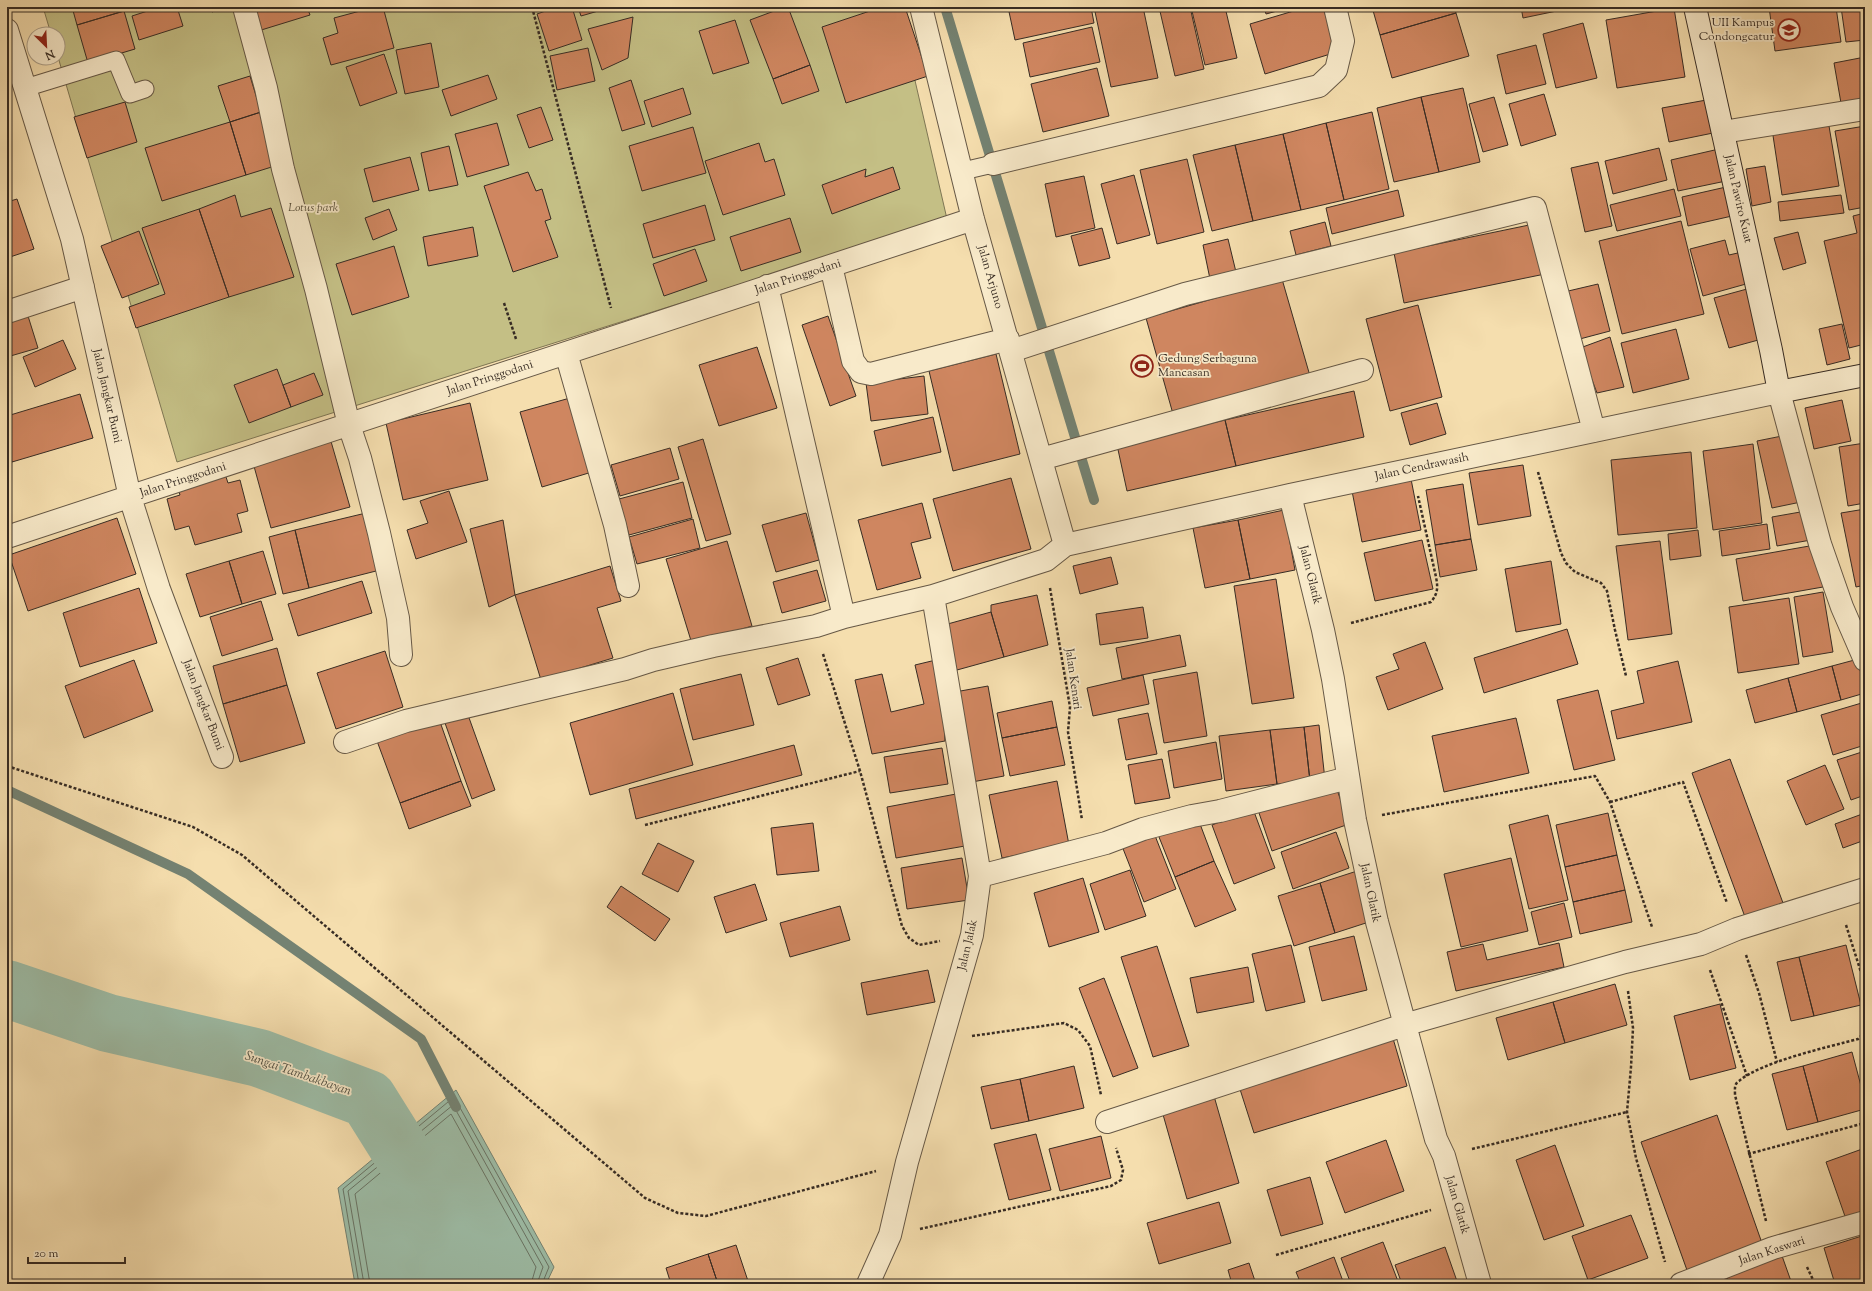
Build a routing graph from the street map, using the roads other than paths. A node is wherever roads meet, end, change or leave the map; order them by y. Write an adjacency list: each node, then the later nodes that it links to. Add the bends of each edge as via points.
1 (244, 7): 22 (street)
2 (921, 7): 11 (street, Jalan Arjuno)
3 (1335, 7): 10 (street, via 1343,41 1336,70 1319,86)
4 (1695, 7): 9 (street, Jalan Pawiro Kuat)
5 (7, 30): 6 (street, Jalan Jangkar Bumi)
6 (18, 82): 7 (lane, via 116,60 130,94); 15 (street, Jalan Jangkar Bumi, via 72,239)
7 (144, 89)
8 (1865, 109): 9 (street)
9 (1723, 132): 21 (street, Jalan Pawiro Kuat, via 1772,350)
10 (993, 164): 11 (lane)
11 (963, 171): 12 (street, Jalan Arjuno)
12 (974, 219): 13 (street, Jalan Pringgodani); 17 (street, Jalan Arjuno)
13 (831, 266): 14 (street, Jalan Pringgodani); 17 (street, via 853,361 861,372 871,374)
14 (768, 286): 18 (street, Jalan Pringgodani); 31 (street)
15 (84, 288): 16 (street); 26 (street, Jalan Jangkar Bumi)
16 (7, 312)
17 (1009, 345): 23 (street, via 1185,294 1535,208); 24 (street, Jalan Arjuno)
18 (566, 353): 22 (street, Jalan Pringgodani); 29 (street, via 615,526)
19 (1362, 370): 24 (street)
20 (1865, 375): 21 (street, Jalan Cendrawasih)
21 (1779, 392): 23 (street, Jalan Cendrawasih); 33 (street, Jalan Pawiro Kuat, via 1820,544 1842,607)
22 (349, 425): 26 (street, Jalan Pringgodani); 32 (street, via 379,533 398,618)
23 (1594, 430): 25 (street, Jalan Cendrawasih)
24 (1041, 459): 28 (street, Jalan Arjuno)
25 (1290, 495): 28 (street, Jalan Cendrawasih); 36 (street, Jalan Glatik, via 1323,630)
26 (130, 497): 27 (street, Jalan Pringgodani); 35 (street, Jalan Jangkar Bumi, via 159,589)
27 (7, 537)
28 (1065, 545): 30 (street, via 1046,560)
29 (628, 586)
30 (933, 596): 31 (street); 37 (street, Jalan Jalak)
31 (844, 617): 34 (street, via 816,626 713,646 406,721)
32 (401, 655)
33 (1865, 660)
34 (345, 742)
35 (222, 757)
36 (1348, 778): 37 (street, via 1192,816); 39 (street, Jalan Glatik, via 1376,922)
37 (980, 876): 43 (street, Jalan Jalak, via 972,935 907,1162 890,1235)
38 (1865, 890): 39 (street, via 1737,929 1702,944 1625,962)
39 (1404, 1025): 40 (street); 44 (street, Jalan Glatik)
40 (1107, 1122)
41 (1865, 1222): 42 (street, Jalan Kaswari)
42 (1673, 1277)
43 (868, 1284)
44 (1480, 1284)

